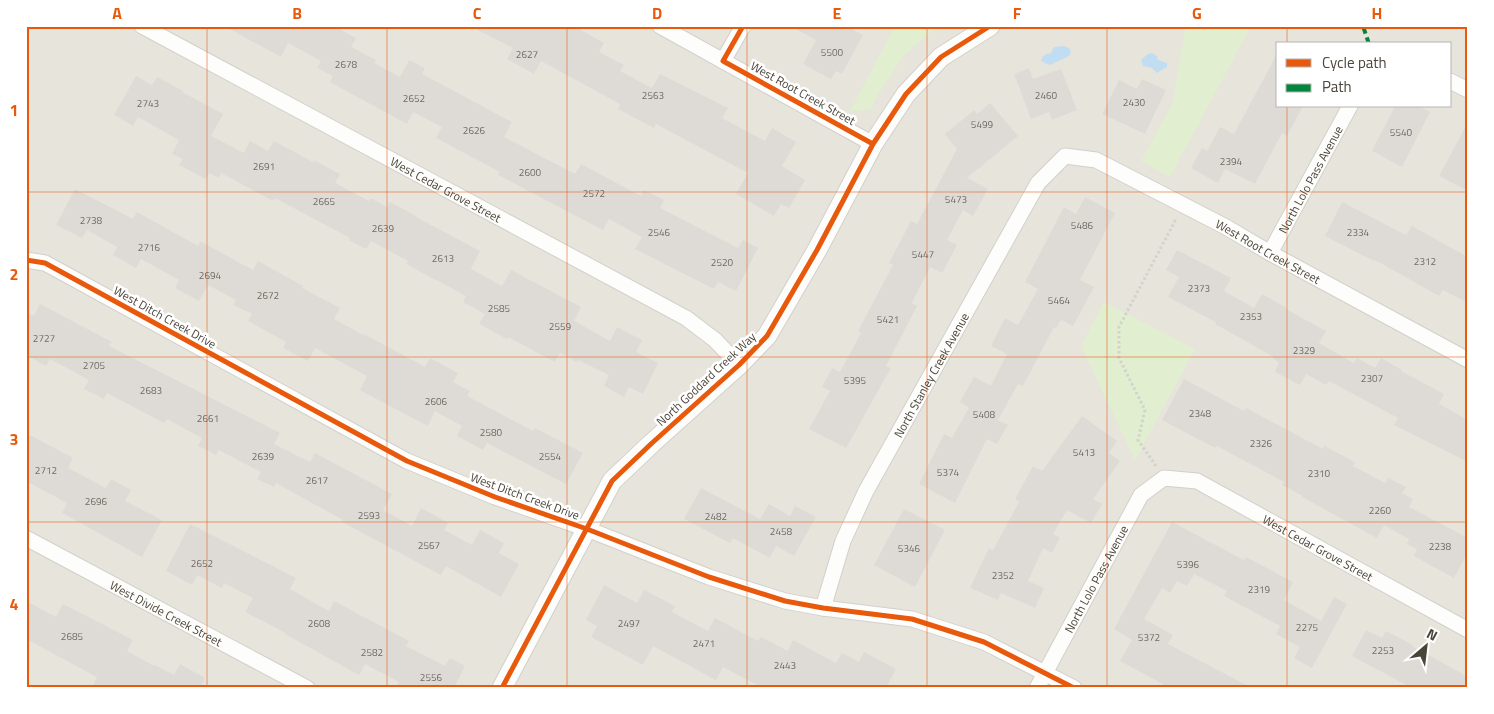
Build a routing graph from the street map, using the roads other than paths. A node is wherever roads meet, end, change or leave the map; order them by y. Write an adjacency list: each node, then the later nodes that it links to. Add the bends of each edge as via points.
1 (142, 26): 14 (street, West Cedar Grove Street, via 686,318)
2 (660, 26): 5 (street, West Root Creek Street)
3 (743, 26): 5 (street)
4 (990, 26): 9 (street, North Goddard Creek Way, via 941,58 906,94)
5 (724, 61): 9 (street, West Root Creek Street)
6 (1452, 82): 7 (street)
7 (1468, 90)
8 (1349, 108): 11 (street, North Lolo Pass Avenue)
9 (874, 144): 14 (street, North Goddard Creek Way, via 767,336)
10 (1065, 156): 11 (street, West Root Creek Street, via 1096,160); 18 (street, North Stanley Creek Avenue, via 1038,183 866,491 843,541)
11 (1270, 253): 13 (street, West Root Creek Street)
12 (26, 260): 16 (street, West Ditch Creek Drive, via 44,263 407,461 495,497)
13 (1468, 360)
14 (740, 365): 16 (street, North Goddard Creek Way, via 612,481)
15 (1164, 478): 19 (street, West Cedar Grove Street, via 1196,481); 20 (street, North Lolo Pass Avenue, via 1141,495)
16 (587, 529): 18 (street, West Ditch Creek Drive, via 709,577); 22 (street, North Goddard Creek Way)
17 (26, 538): 21 (street, West Divide Creek Street)
18 (823, 608): 20 (street, West Ditch Creek Drive, via 912,619 984,642)
19 (1468, 630)
20 (1045, 672): 23 (street, North Lolo Pass Avenue); 24 (street, West Ditch Creek Drive)
21 (307, 688)
22 (502, 688)
23 (1037, 688)
24 (1074, 688)

